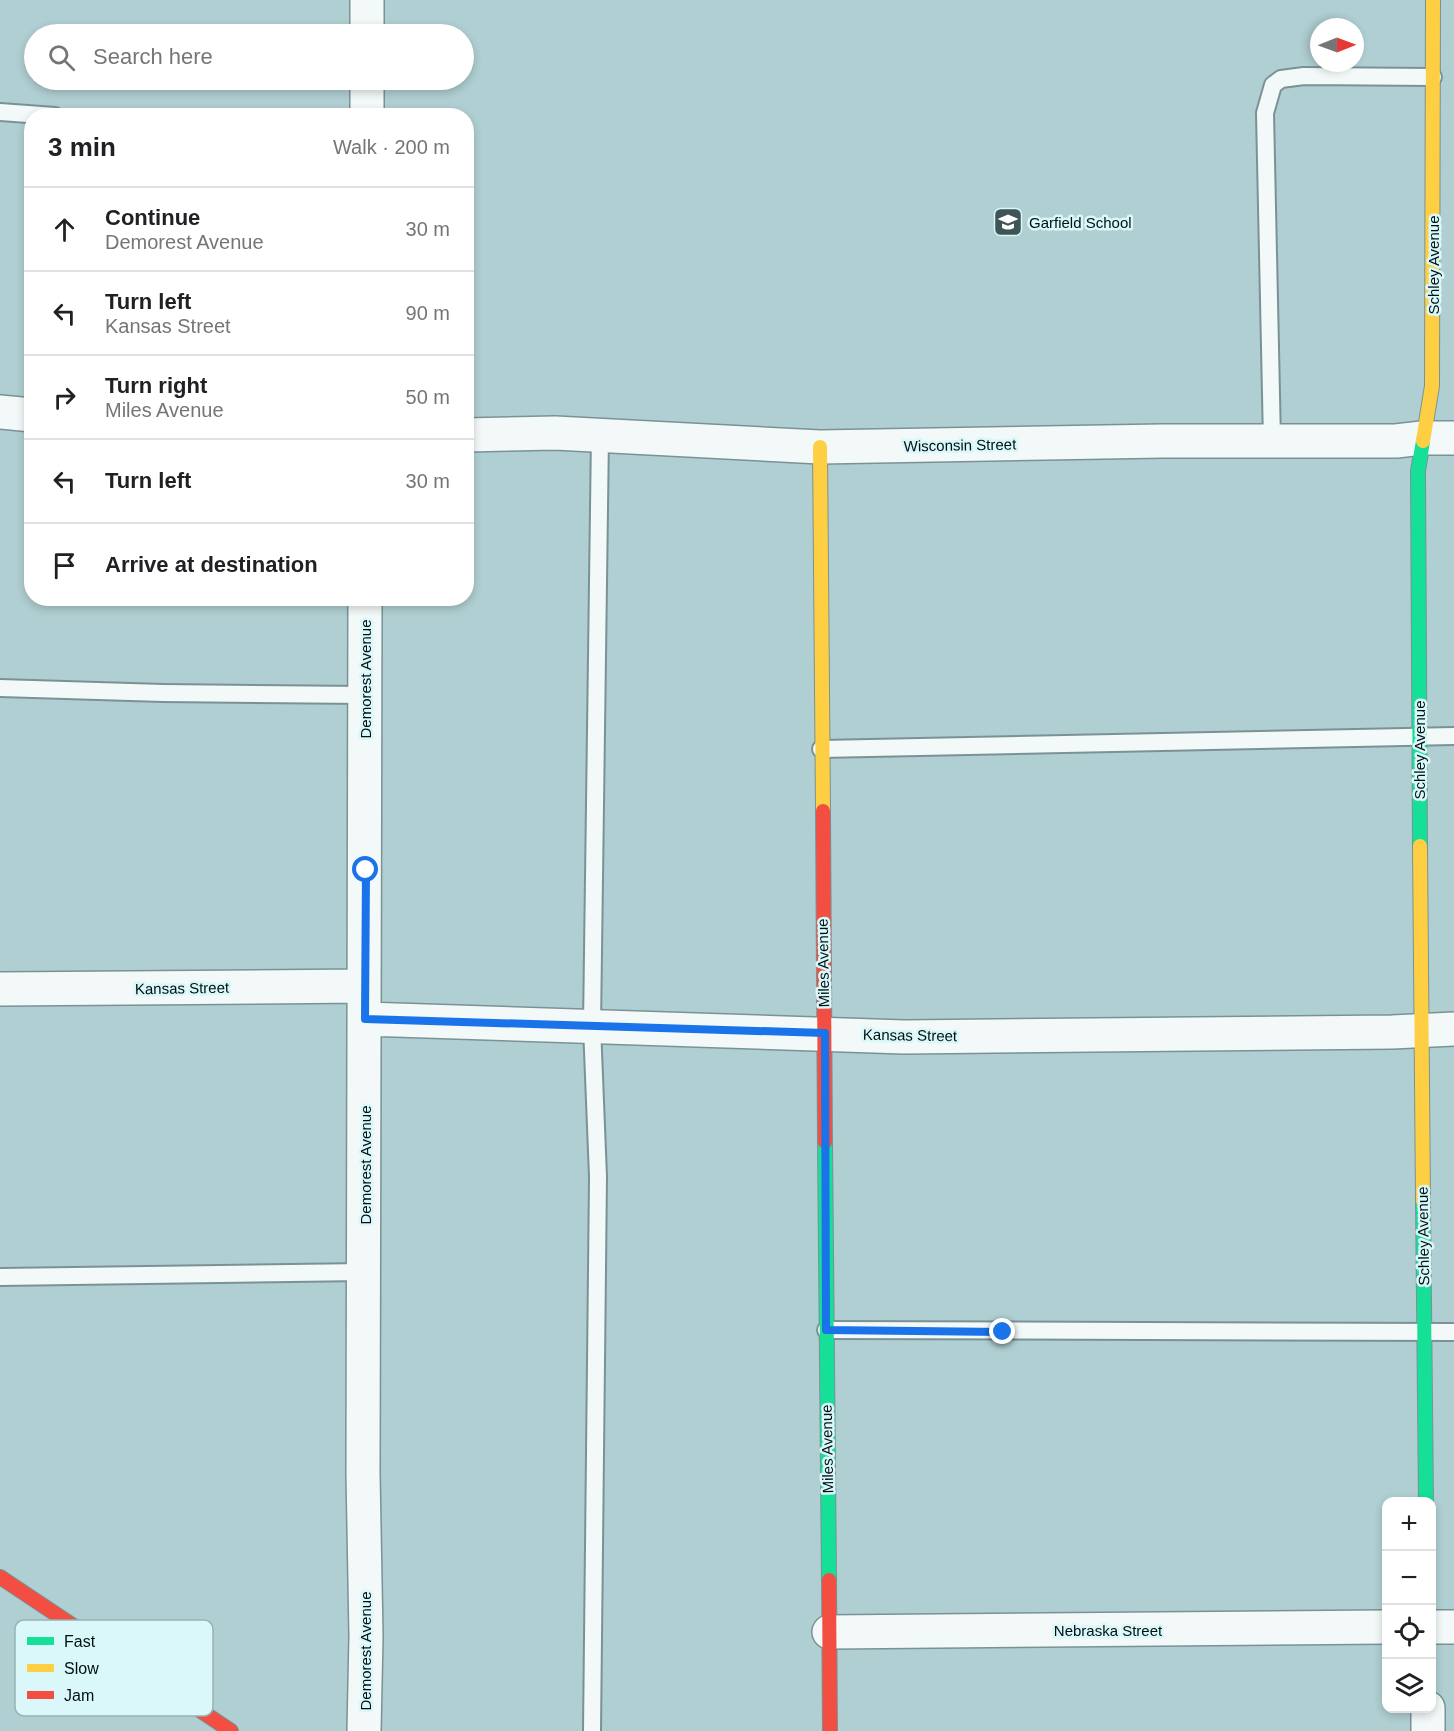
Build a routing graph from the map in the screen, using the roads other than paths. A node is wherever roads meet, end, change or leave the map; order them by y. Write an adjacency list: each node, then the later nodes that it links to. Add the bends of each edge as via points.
1 (367, 0): 3 (street)
2 (1433, 0): 4 (street, Schley Avenue)
3 (367, 24)
4 (1433, 77): 9 (street, Schley Avenue); 16 (lane, via 1304,76 1281,79 1273,85 1265,113)
5 (367, 90): 6 (street)
6 (367, 108)
7 (0, 112): 8 (lane)
8 (24, 114)
9 (1433, 136): 10 (lane); 15 (street, Schley Avenue, via 1432,386)
10 (1454, 136)
11 (0, 412): 12 (street)
12 (24, 414)
13 (474, 435): 14 (street, Wisconsin Street)
14 (600, 435): 17 (street, Wisconsin Street); 27 (lane)
15 (1438, 438): 16 (street, Wisconsin Street); 21 (street, Schley Avenue, via 1418,471)
16 (1272, 441): 17 (street, Wisconsin Street)
17 (820, 447): 23 (street, Miles Avenue)
18 (365, 606): 20 (street, Demorest Avenue)
19 (0, 688): 20 (lane)
20 (365, 695): 24 (street, Demorest Avenue)
21 (1419, 736): 22 (lane); 23 (lane); 29 (street, Schley Avenue)
22 (1454, 736)
23 (821, 749): 30 (street, Miles Avenue)
24 (364, 986): 25 (street, Kansas Street); 26 (street, Demorest Avenue)
25 (0, 989)
26 (365, 1019): 27 (street, Kansas Street); 31 (street, Demorest Avenue)
27 (592, 1026): 30 (street, Kansas Street); 47 (lane, via 598,1177)
28 (1454, 1029): 29 (street, Kansas Street)
29 (1420, 1030): 30 (street, Kansas Street, via 904,1037); 34 (street, Schley Avenue)
30 (825, 1033): 33 (street, Miles Avenue)
31 (364, 1272): 32 (lane); 46 (street, Demorest Avenue)
32 (0, 1277)
33 (826, 1330): 34 (lane); 42 (street, Miles Avenue)
34 (1424, 1332): 35 (lane); 36 (street, Schley Avenue)
35 (1454, 1332)
36 (1426, 1497)
37 (0, 1577): 38 (street)
38 (64, 1620)
39 (1382, 1627): 42 (street, Nebraska Street)
40 (1436, 1627): 41 (street)
41 (1454, 1627)
42 (829, 1632): 48 (street, Miles Avenue)
43 (1428, 1713): 49 (street)
44 (208, 1716): 45 (street)
45 (231, 1731)
46 (364, 1731)
47 (592, 1731)
48 (830, 1731)
49 (1428, 1731)

